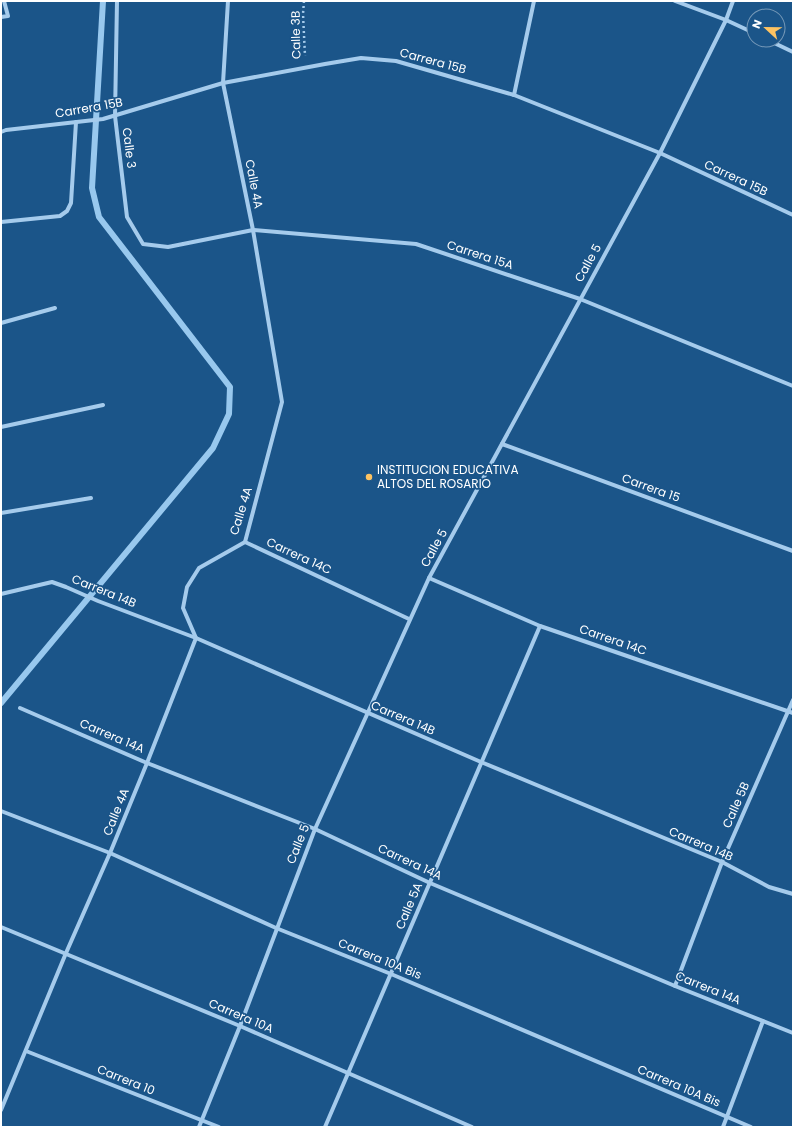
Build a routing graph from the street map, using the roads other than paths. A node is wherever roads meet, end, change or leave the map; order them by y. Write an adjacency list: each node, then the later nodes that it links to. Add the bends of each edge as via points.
1 (4, 1): 7 (street, via 8,16)
2 (117, 1): 12 (street, Calle 3)
3 (228, 1): 10 (street, Calle 4A)
4 (534, 1): 11 (street)
5 (675, 1): 8 (street)
6 (733, 1): 8 (street, Calle 5)
7 (1, 17)
8 (726, 20): 9 (street); 15 (street, Calle 5)
9 (746, 29)
10 (223, 83): 11 (street, Carrera 15B, via 361,58 396,61); 12 (street, Carrera 15B); 18 (street, Calle 4A)
11 (514, 95): 15 (street, Carrera 15B)
12 (115, 116): 13 (street, Carrera 15B); 19 (street, Calle 3, via 127,218)
13 (76, 122): 14 (street, Carrera 15B); 17 (street, via 71,203 67,212 60,216)
14 (1, 132)
15 (660, 153): 16 (street, Carrera 15B); 20 (street, Calle 5)
16 (793, 215)
17 (1, 222)
18 (253, 230): 19 (street, Carrera 15A, via 168,247); 20 (street, Carrera 15A, via 416,244); 29 (street, Calle 4A, via 282,402)
19 (143, 244)
20 (580, 299): 23 (street, Carrera 15A); 26 (street, Calle 5)
21 (55, 308): 22 (street)
22 (1, 323)
23 (793, 386)
24 (103, 405): 25 (street)
25 (1, 427)
26 (502, 444): 30 (street, Carrera 15); 31 (street, Calle 5)
27 (91, 498): 28 (street)
28 (1, 513)
29 (245, 542): 33 (street, Carrera 14C); 35 (street, Calle 4A, via 199,568 188,587 183,608)
30 (793, 551)
31 (429, 578): 33 (street, Calle 5); 34 (street, Carrera 14C)
32 (1, 594): 35 (street, Carrera 14B, via 52,582)
33 (409, 619): 40 (street, Calle 5)
34 (540, 626): 38 (street, Carrera 14C); 41 (street, Calle 5A)
35 (196, 638): 40 (street, Carrera 14B); 42 (street, Calle 4A)
36 (793, 700): 38 (street, Calle 5B)
37 (20, 708): 42 (street, Carrera 14A)
38 (788, 712): 39 (street, Carrera 14C); 46 (street, Calle 5B)
39 (793, 713)
40 (368, 714): 41 (street, Carrera 14B); 44 (street, Calle 5)
41 (481, 762): 46 (street, Carrera 14B); 47 (street, Calle 5A)
42 (147, 763): 44 (street, Carrera 14A); 45 (street, Calle 4A)
43 (1, 811): 45 (street, Carrera 10A Bis)
44 (315, 829): 47 (street, Carrera 14A); 50 (street, Calle 5)
45 (110, 853): 50 (street, Carrera 10A Bis); 51 (street, Calle 4A)
46 (722, 862): 48 (street, Carrera 14B, via 769,887); 53 (street, Calle 5B)
47 (430, 883): 52 (street, Calle 5A); 53 (street, Carrera 14A)
48 (793, 894)
49 (1, 927): 51 (street, Carrera 10A)
50 (276, 928): 52 (street, Carrera 10A Bis); 55 (street, Calle 5)
51 (66, 953): 55 (street, Carrera 10A); 57 (street, Calle 4A)
52 (391, 974): 58 (street, Calle 5A); 60 (street, Carrera 10A Bis)
53 (675, 986): 54 (street, Carrera 14A)
54 (763, 1021): 56 (street, Carrera 14A); 60 (street)
55 (240, 1026): 58 (street, Carrera 10A); 61 (street, Calle 5)
56 (793, 1033)
57 (26, 1051): 59 (street, Calle 4A); 61 (street, Carrera 10)
58 (348, 1072): 64 (street, Calle 5A); 65 (street, Carrera 10A)
59 (1, 1110)
60 (727, 1117): 66 (street); 67 (street, Carrera 10A Bis)
61 (201, 1120): 62 (street, Calle 5); 63 (street, Carrera 10)
62 (198, 1127)
63 (219, 1127)
64 (325, 1127)
65 (472, 1127)
66 (723, 1127)
67 (751, 1127)

